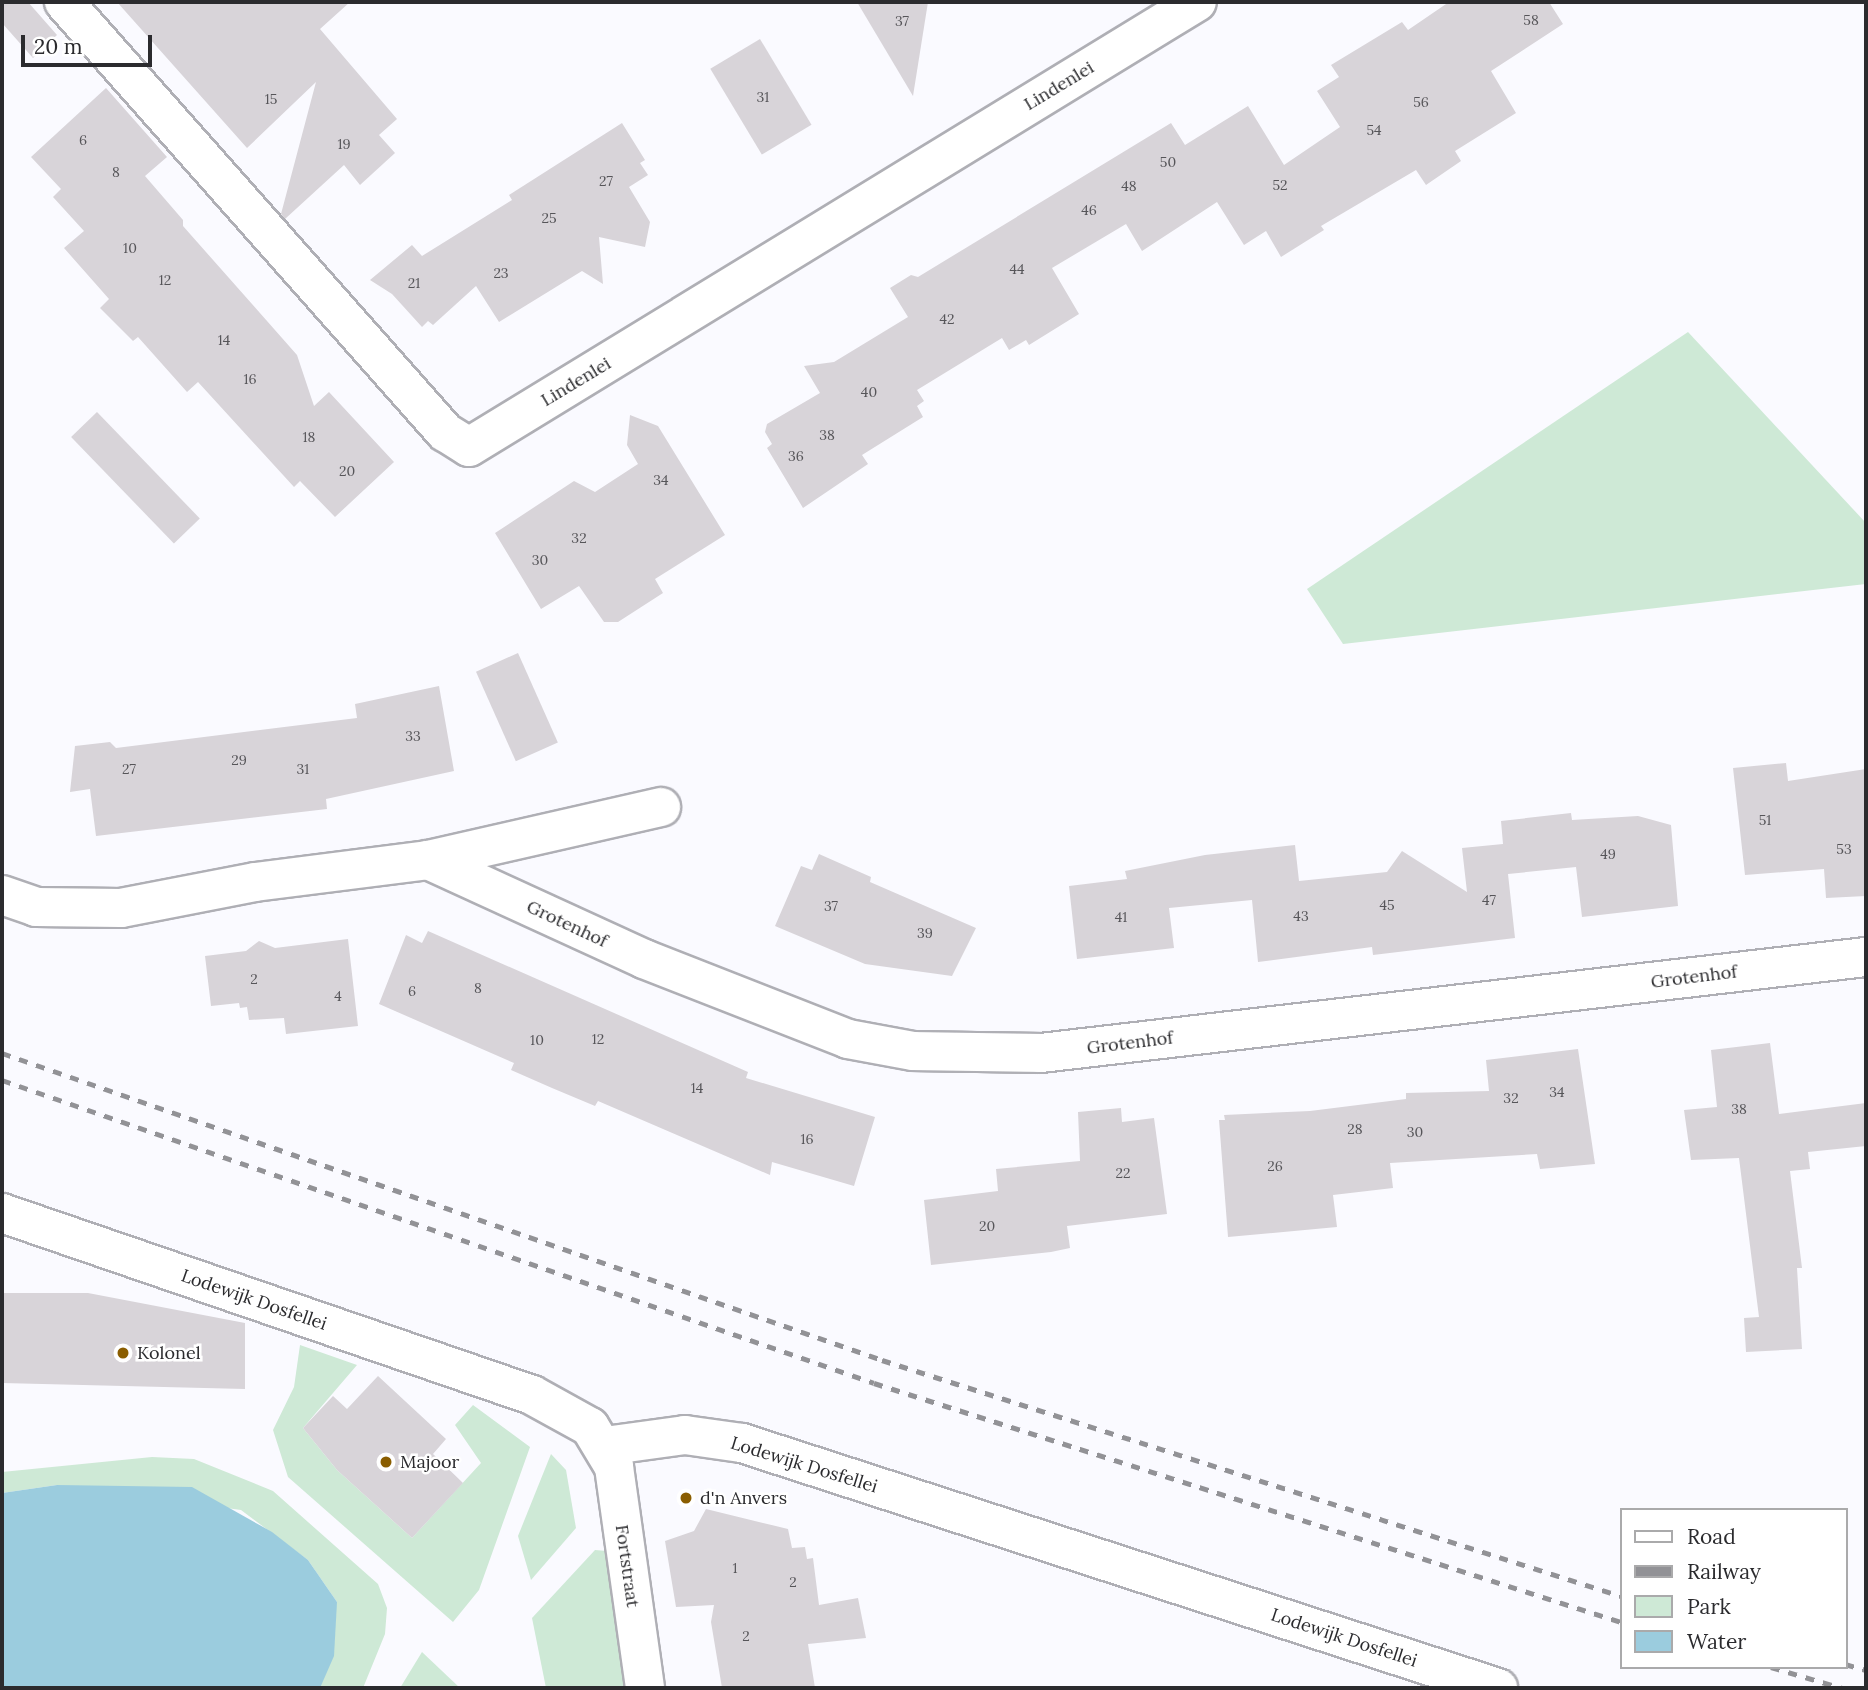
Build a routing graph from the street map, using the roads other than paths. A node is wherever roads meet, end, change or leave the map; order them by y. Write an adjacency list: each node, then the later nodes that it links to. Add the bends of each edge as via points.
1 (64, 2): 2 (street, Lindenlei, via 444,432 469,447)
2 (1197, 2)
3 (661, 807): 4 (street)
4 (428, 860): 5 (street, via 255,882 121,908 36,907); 6 (street, Grotenhof, via 644,959 848,1039 913,1051 1041,1053)
5 (2, 895)
6 (1866, 957)
7 (2, 1213): 8 (street, Lodewijk Dosfellei, via 554,1403 590,1427)
8 (605, 1446): 9 (street, Fortstraat, via 614,1467); 10 (street, Lodewijk Dosfellei, via 685,1435 742,1443)
9 (645, 1688)
10 (1498, 1688)

